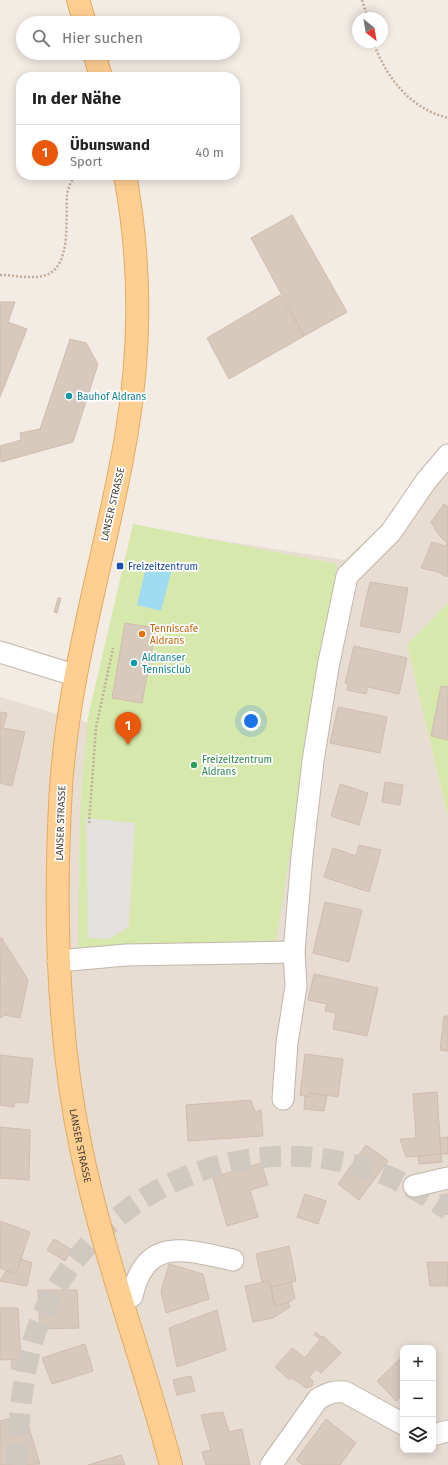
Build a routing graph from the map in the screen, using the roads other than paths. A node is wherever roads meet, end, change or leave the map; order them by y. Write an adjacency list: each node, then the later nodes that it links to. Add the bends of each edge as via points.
1 (78, 0): 2 (main road)
2 (83, 16)
3 (96, 60): 4 (main road)
4 (100, 72)
5 (126, 180): 8 (main road, LANSER STRASSE, via 136,281 137,325 132,393 117,482)
6 (448, 455): 9 (street, via 426,481 391,532 347,576 328,667 313,761)
7 (0, 652): 8 (street)
8 (74, 675): 10 (main road, LANSER STRASSE, via 61,786)
9 (294, 952): 10 (street, via 134,954); 11 (street, via 296,986 287,1043)
10 (58, 961): 15 (main road, LANSER STRASSE, via 63,1027 80,1146 98,1222)
11 (283, 1099)
12 (448, 1178): 13 (street)
13 (414, 1186)
14 (232, 1260): 15 (street, via 183,1250 161,1253 146,1265 137,1280 132,1296)
15 (122, 1301): 19 (main road, LANSER STRASSE)
16 (400, 1422): 20 (street, via 346,1392 327,1393 318,1399)
17 (448, 1431): 18 (street)
18 (436, 1433)
19 (171, 1465)
20 (270, 1465)

